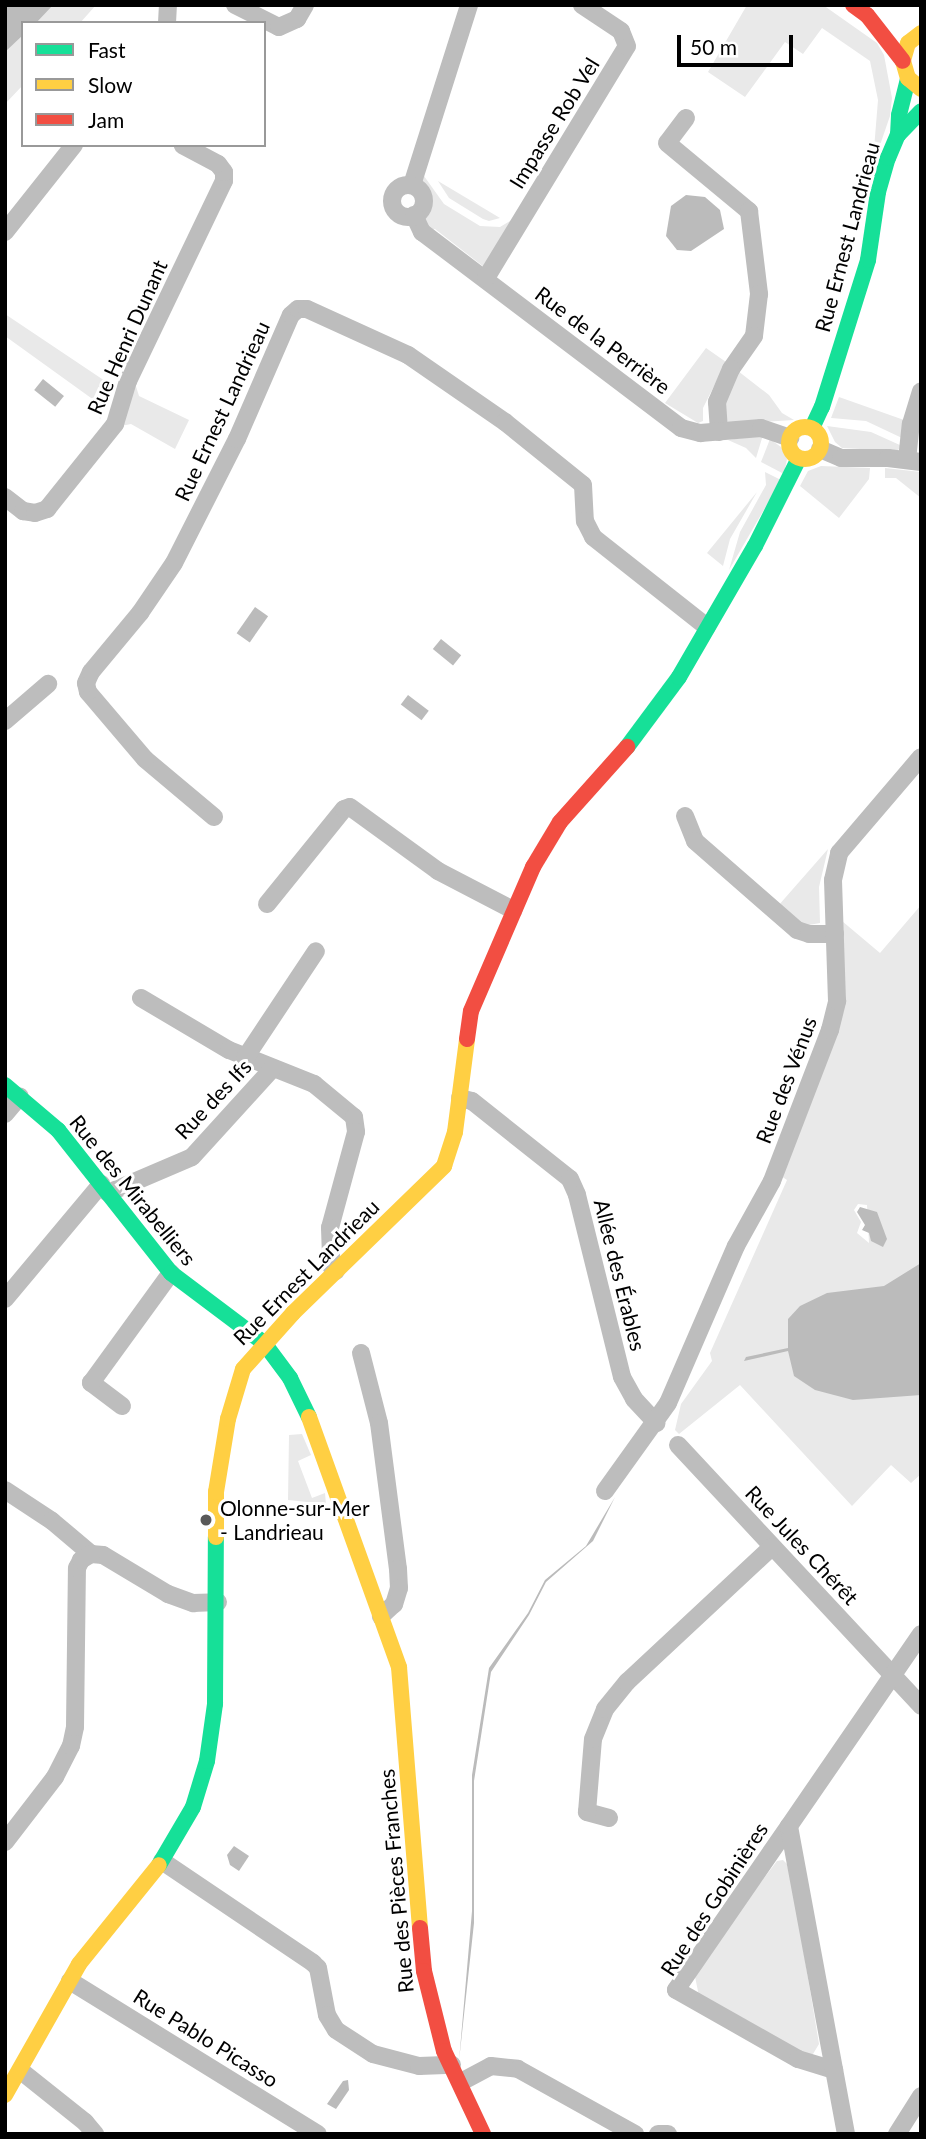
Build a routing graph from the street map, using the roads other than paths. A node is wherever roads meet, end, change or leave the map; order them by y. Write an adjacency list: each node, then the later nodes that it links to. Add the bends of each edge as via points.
1 (234, 5): 2 (street, via 279,27 297,19)
2 (305, 5)
3 (470, 5): 16 (street, Rue de la Perrière, via 412,185 397,190 393,205 399,214 414,215 422,232)
4 (582, 5): 16 (street, Impasse Rob Vel, via 621,31 627,46)
5 (853, 5): 6 (street)
6 (867, 15): 7 (street); 8 (street)
7 (921, 32): 8 (street, via 908,43)
8 (903, 61): 9 (street)
9 (914, 83): 12 (street, Rue Ernest Landrieau, via 899,115)
10 (921, 111): 12 (street, Rue Ernest Landrieau)
11 (686, 118): 19 (street, via 667,144 749,211 759,294 754,336 731,369 717,402)
12 (898, 135): 18 (street, Rue Ernest Landrieau, via 884,171 873,240 848,327)
13 (72, 147): 15 (street)
14 (187, 147): 24 (street, Rue Henri Dunant, via 218,164 224,181 128,381 115,424 47,509 23,511)
15 (5, 232)
16 (486, 278): 19 (street, Rue de la Perrière, via 681,428)
17 (921, 392): 23 (street, via 911,424)
18 (812, 428): 20 (street, via 798,429); 21 (street, via 820,437)
19 (719, 432): 20 (street, Rue de la Perrière, via 761,428)
20 (790, 438): 22 (street, via 790,449)
21 (820, 449): 22 (street, via 811,458); 23 (street, via 841,458)
22 (799, 458): 25 (street, Rue Ernest Landrieau)
23 (914, 461)
24 (5, 497)
25 (707, 627): 30 (street, Rue Ernest Landrieau, via 593,537 584,521 583,485 505,422 408,355 298,309 291,315 237,439 174,563 86,682 88,692 136,749); 32 (street, Rue Ernest Landrieau, via 640,732 560,822)
26 (48, 684): 27 (street)
27 (5, 721)
28 (921, 757): 33 (street, Rue des Vénus, via 839,853 833,880)
29 (685, 816): 33 (street, via 695,841 797,930)
30 (214, 817)
31 (267, 904): 32 (street, via 350,807 438,871)
32 (513, 910): 40 (street, Rue Ernest Landrieau, via 471,1011)
33 (835, 934): 49 (street, Rue des Vénus, via 837,1001 830,1030 772,1181 736,1246 701,1332)
34 (316, 951): 36 (street)
35 (141, 998): 36 (street)
36 (245, 1058): 37 (street)
37 (273, 1068): 42 (street, Rue des Ifs, via 192,1157); 43 (street, via 314,1084 356,1123 330,1228 331,1265)
38 (5, 1085): 39 (street, Rue des Mirabelliers)
39 (20, 1096): 41 (street); 42 (street, Rue des Mirabelliers, via 58,1130)
40 (460, 1098): 43 (street, Rue Ernest Landrieau, via 453,1146 444,1166); 49 (street, Allée des Érables, via 472,1101 570,1179 622,1377)
41 (5, 1114)
42 (105, 1189): 44 (street, Rue des Mirabelliers); 45 (street)
43 (336, 1271): 46 (street, Rue Ernest Landrieau)
44 (171, 1273): 46 (street, Rue des Mirabelliers); 48 (street, via 91,1383)
45 (5, 1298)
46 (264, 1343): 55 (street, Rue Ernest Landrieau, via 243,1369 228,1419 215,1504); 56 (street, Rue des Pièces Franches, via 290,1378 309,1417)
47 (361, 1353): 56 (street, via 379,1423 398,1569 394,1604)
48 (122, 1406)
49 (656, 1423): 52 (street)
50 (678, 1444): 53 (street, Rue Jules Chérêt)
51 (5, 1490): 54 (street)
52 (605, 1490)
53 (772, 1547): 58 (street, Rue Jules Chérêt); 60 (street, via 627,1682 606,1709 591,1748 587,1812)
54 (91, 1553): 55 (street, via 103,1555 182,1601); 62 (street, via 77,1567 71,1746 55,1777)
55 (218, 1602): 63 (street, Rue Ernest Landrieau, via 215,1704 207,1761 193,1807)
56 (381, 1616): 65 (street, Rue des Pièces Franches, via 399,1667 404,1703 424,1971 433,2016)
57 (921, 1634): 58 (street, Rue des Gobinières)
58 (892, 1676): 59 (street, Rue Jules Chérêt); 61 (street, Rue des Gobinières)
59 (921, 1706)
60 (609, 1818)
61 (789, 1826): 66 (street, Rue des Gobinières); 66 (street, Rue des Gobinières, via 676,1990 798,2059)
62 (5, 1842)
63 (162, 1861): 64 (street, Rue Ernest Landrieau, via 87,1952); 65 (street, via 318,1968 327,2015 336,2030 373,2054 419,2066)
64 (70, 1981): 67 (street, Rue Ernest Landrieau); 72 (street, Rue Pablo Picasso)
65 (452, 2065): 68 (street, Rue des Pièces Franches)
66 (834, 2070): 77 (street, Rue des Gobinières)
67 (21, 2071): 69 (street, Rue Ernest Landrieau); 71 (street)
68 (461, 2082): 73 (street, Rue des Pièces Franches); 74 (street, via 491,2066 519,2069)
69 (5, 2095)
70 (921, 2096): 78 (street)
71 (95, 2134)
72 (318, 2134)
73 (483, 2134)
74 (635, 2134)
75 (658, 2134): 76 (street)
76 (668, 2134)
77 (846, 2134)
78 (897, 2134)

